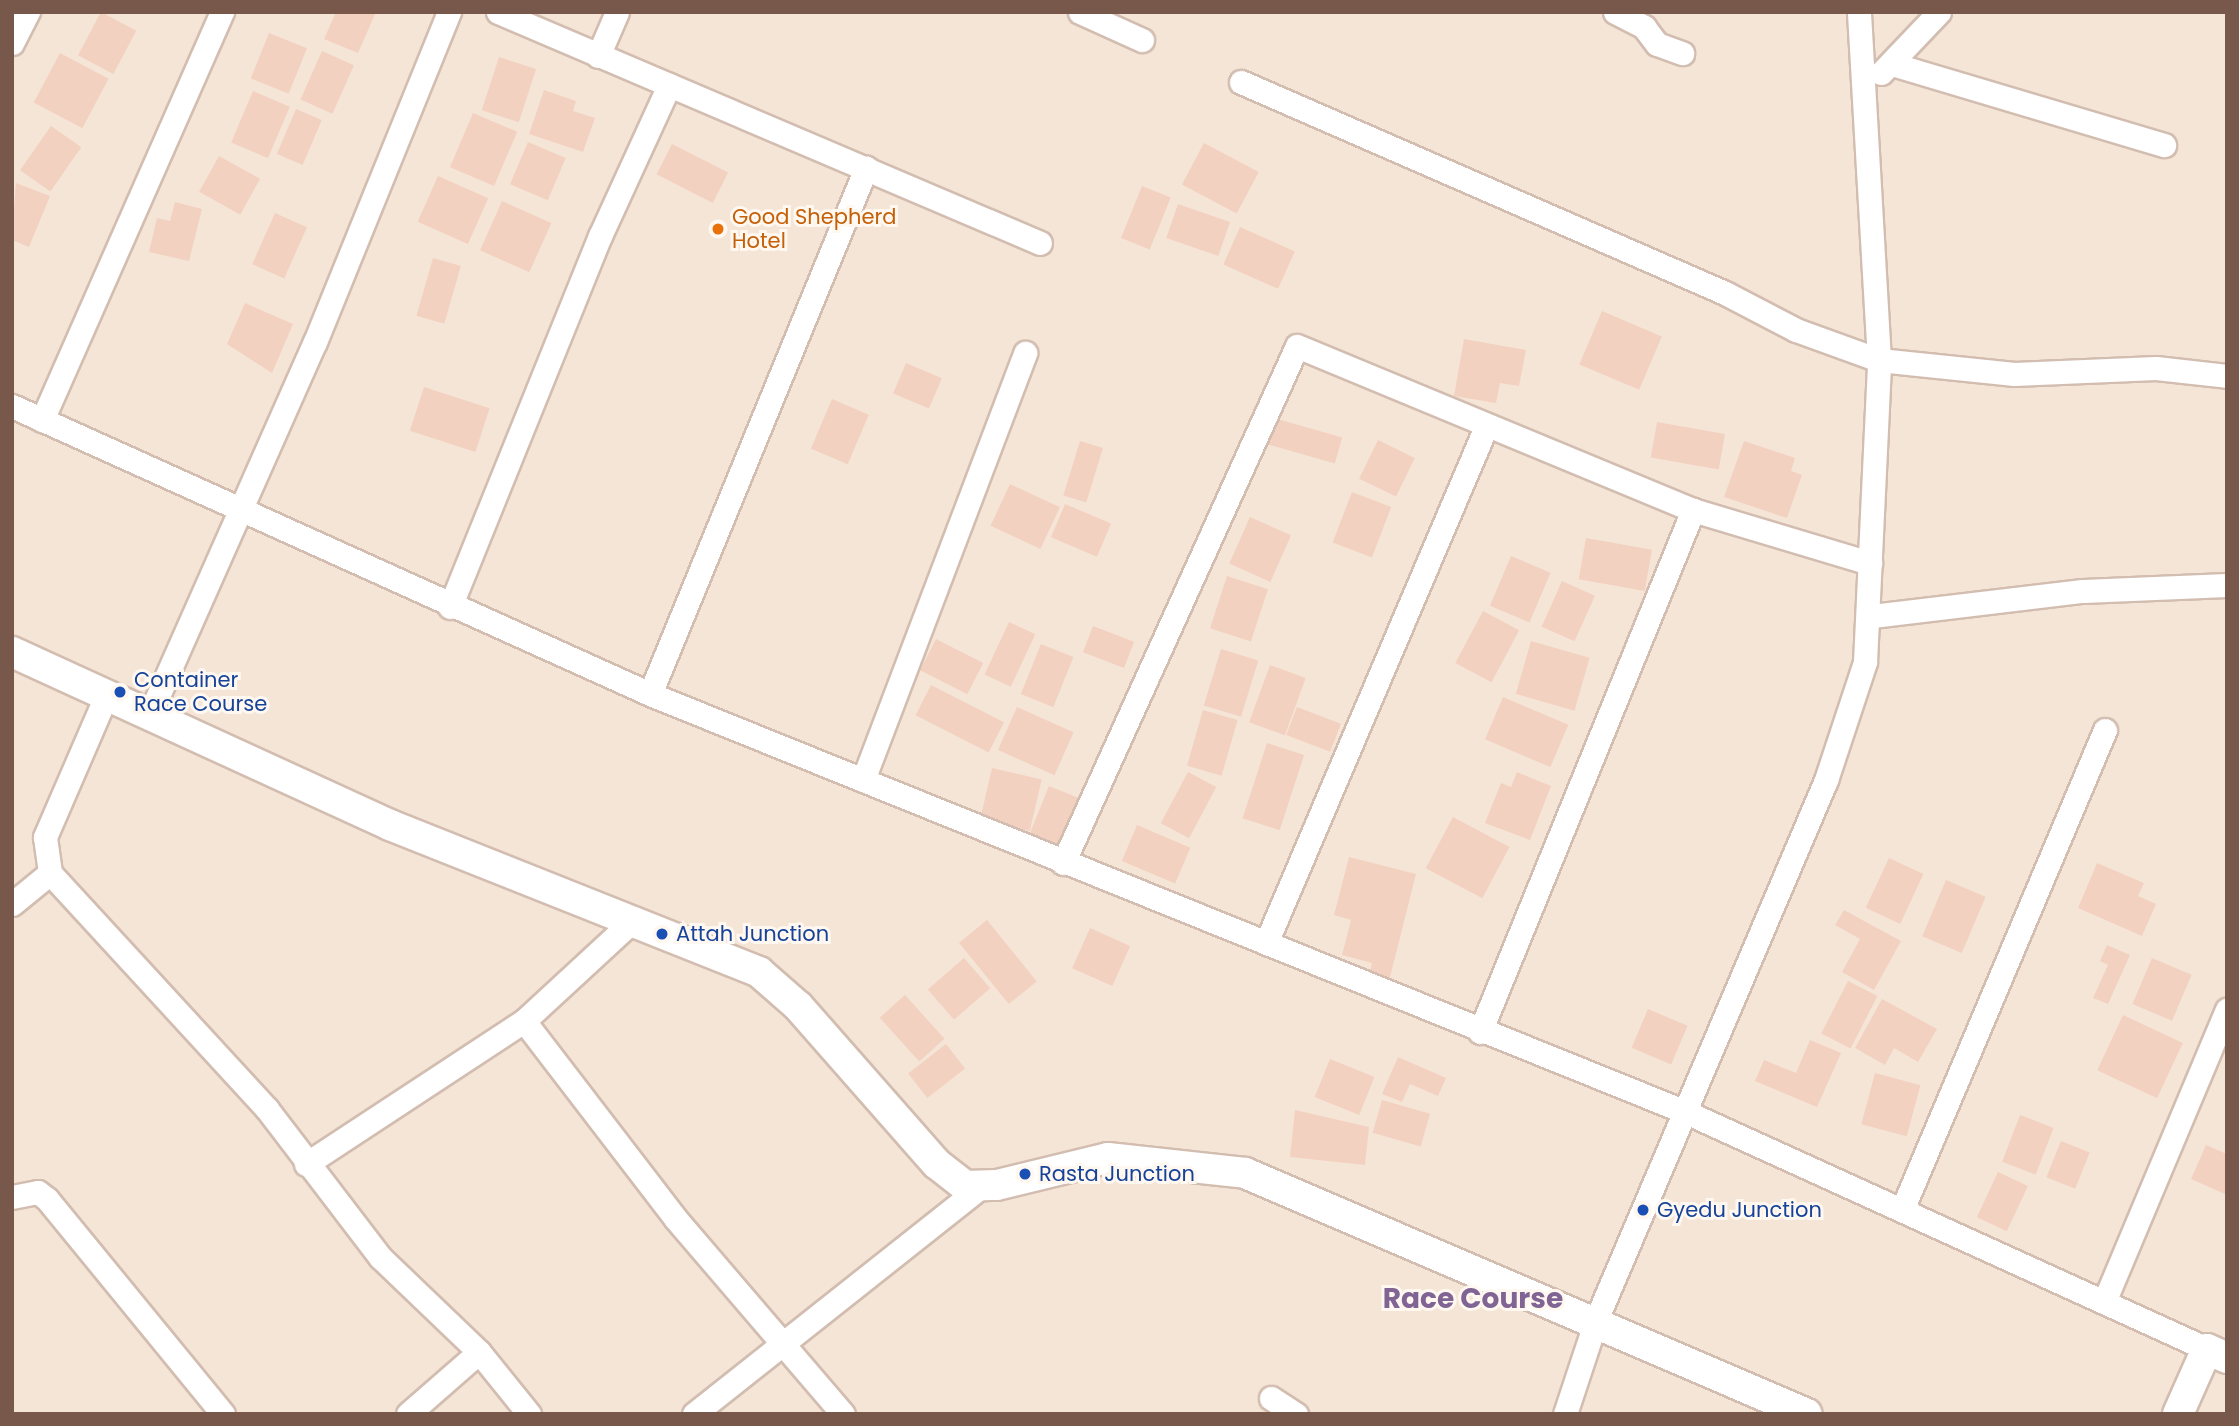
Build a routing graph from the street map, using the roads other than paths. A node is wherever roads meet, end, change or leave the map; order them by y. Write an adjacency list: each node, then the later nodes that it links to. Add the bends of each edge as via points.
1 (28, 12): 11 (street)
2 (222, 12): 25 (street)
3 (449, 12): 28 (street)
4 (498, 12): 13 (street)
5 (617, 12): 13 (street)
6 (1080, 12): 10 (street)
7 (1615, 12): 12 (street, via 1644,27 1657,44)
8 (1859, 12): 17 (street)
9 (1939, 12): 14 (street)
10 (1142, 40)
11 (12, 43)
12 (1682, 53)
13 (598, 56): 16 (street)
14 (1892, 64): 17 (street); 18 (street)
15 (1241, 82): 22 (street, via 1725,293 1796,330)
16 (669, 85): 19 (street); 31 (street, via 600,236)
17 (1866, 87): 22 (street)
18 (2164, 145)
19 (866, 168): 20 (street); 34 (street)
20 (1040, 243)
21 (1025, 354): 38 (street)
22 (1879, 360): 23 (street, via 2014,374 2156,368); 29 (street)
23 (2227, 376)
24 (12, 406): 25 (street)
25 (42, 420): 28 (street)
26 (1485, 429): 27 (street); 39 (street, via 1297,346); 43 (street)
27 (1693, 510): 29 (street); 46 (street)
28 (239, 512): 31 (street); 36 (street)
29 (1870, 563): 32 (street)
30 (2227, 585): 32 (street, via 2083,591)
31 (450, 607): 34 (street)
32 (1871, 616): 47 (street, via 1857,694 1826,780)
33 (12, 652): 35 (street)
34 (650, 694): 38 (street)
35 (106, 696): 36 (street); 40 (street, via 45,837)
36 (149, 716): 42 (street)
37 (2105, 730): 51 (street)
38 (863, 780): 39 (street)
39 (1063, 863): 43 (street)
40 (50, 873): 41 (street); 48 (street, via 147,972)
41 (12, 904)
42 (629, 924): 45 (street); 49 (street, via 759,972 798,1006 937,1164 957,1182)
43 (1266, 943): 46 (street)
44 (2227, 1010): 52 (street)
45 (524, 1021): 48 (street); 54 (street)
46 (1480, 1032): 47 (street)
47 (1688, 1114): 51 (street); 53 (street)
48 (306, 1164): 55 (street, via 380,1257)
49 (978, 1189): 53 (street, via 1108,1158 1245,1173); 54 (street)
50 (12, 1197): 58 (street, via 38,1192 47,1199)
51 (1902, 1210): 52 (street)
52 (2104, 1302): 56 (street)
53 (1596, 1320): 64 (street); 65 (street)
54 (778, 1342): 61 (street); 62 (street)
55 (480, 1352): 59 (street); 60 (street)
56 (2217, 1353): 66 (street)
57 (1271, 1398): 63 (street)
58 (223, 1414)
59 (408, 1414)
60 (529, 1414)
61 (694, 1414)
62 (843, 1414)
63 (1296, 1414)
64 (1565, 1414)
65 (1807, 1414)
66 (2178, 1414)

